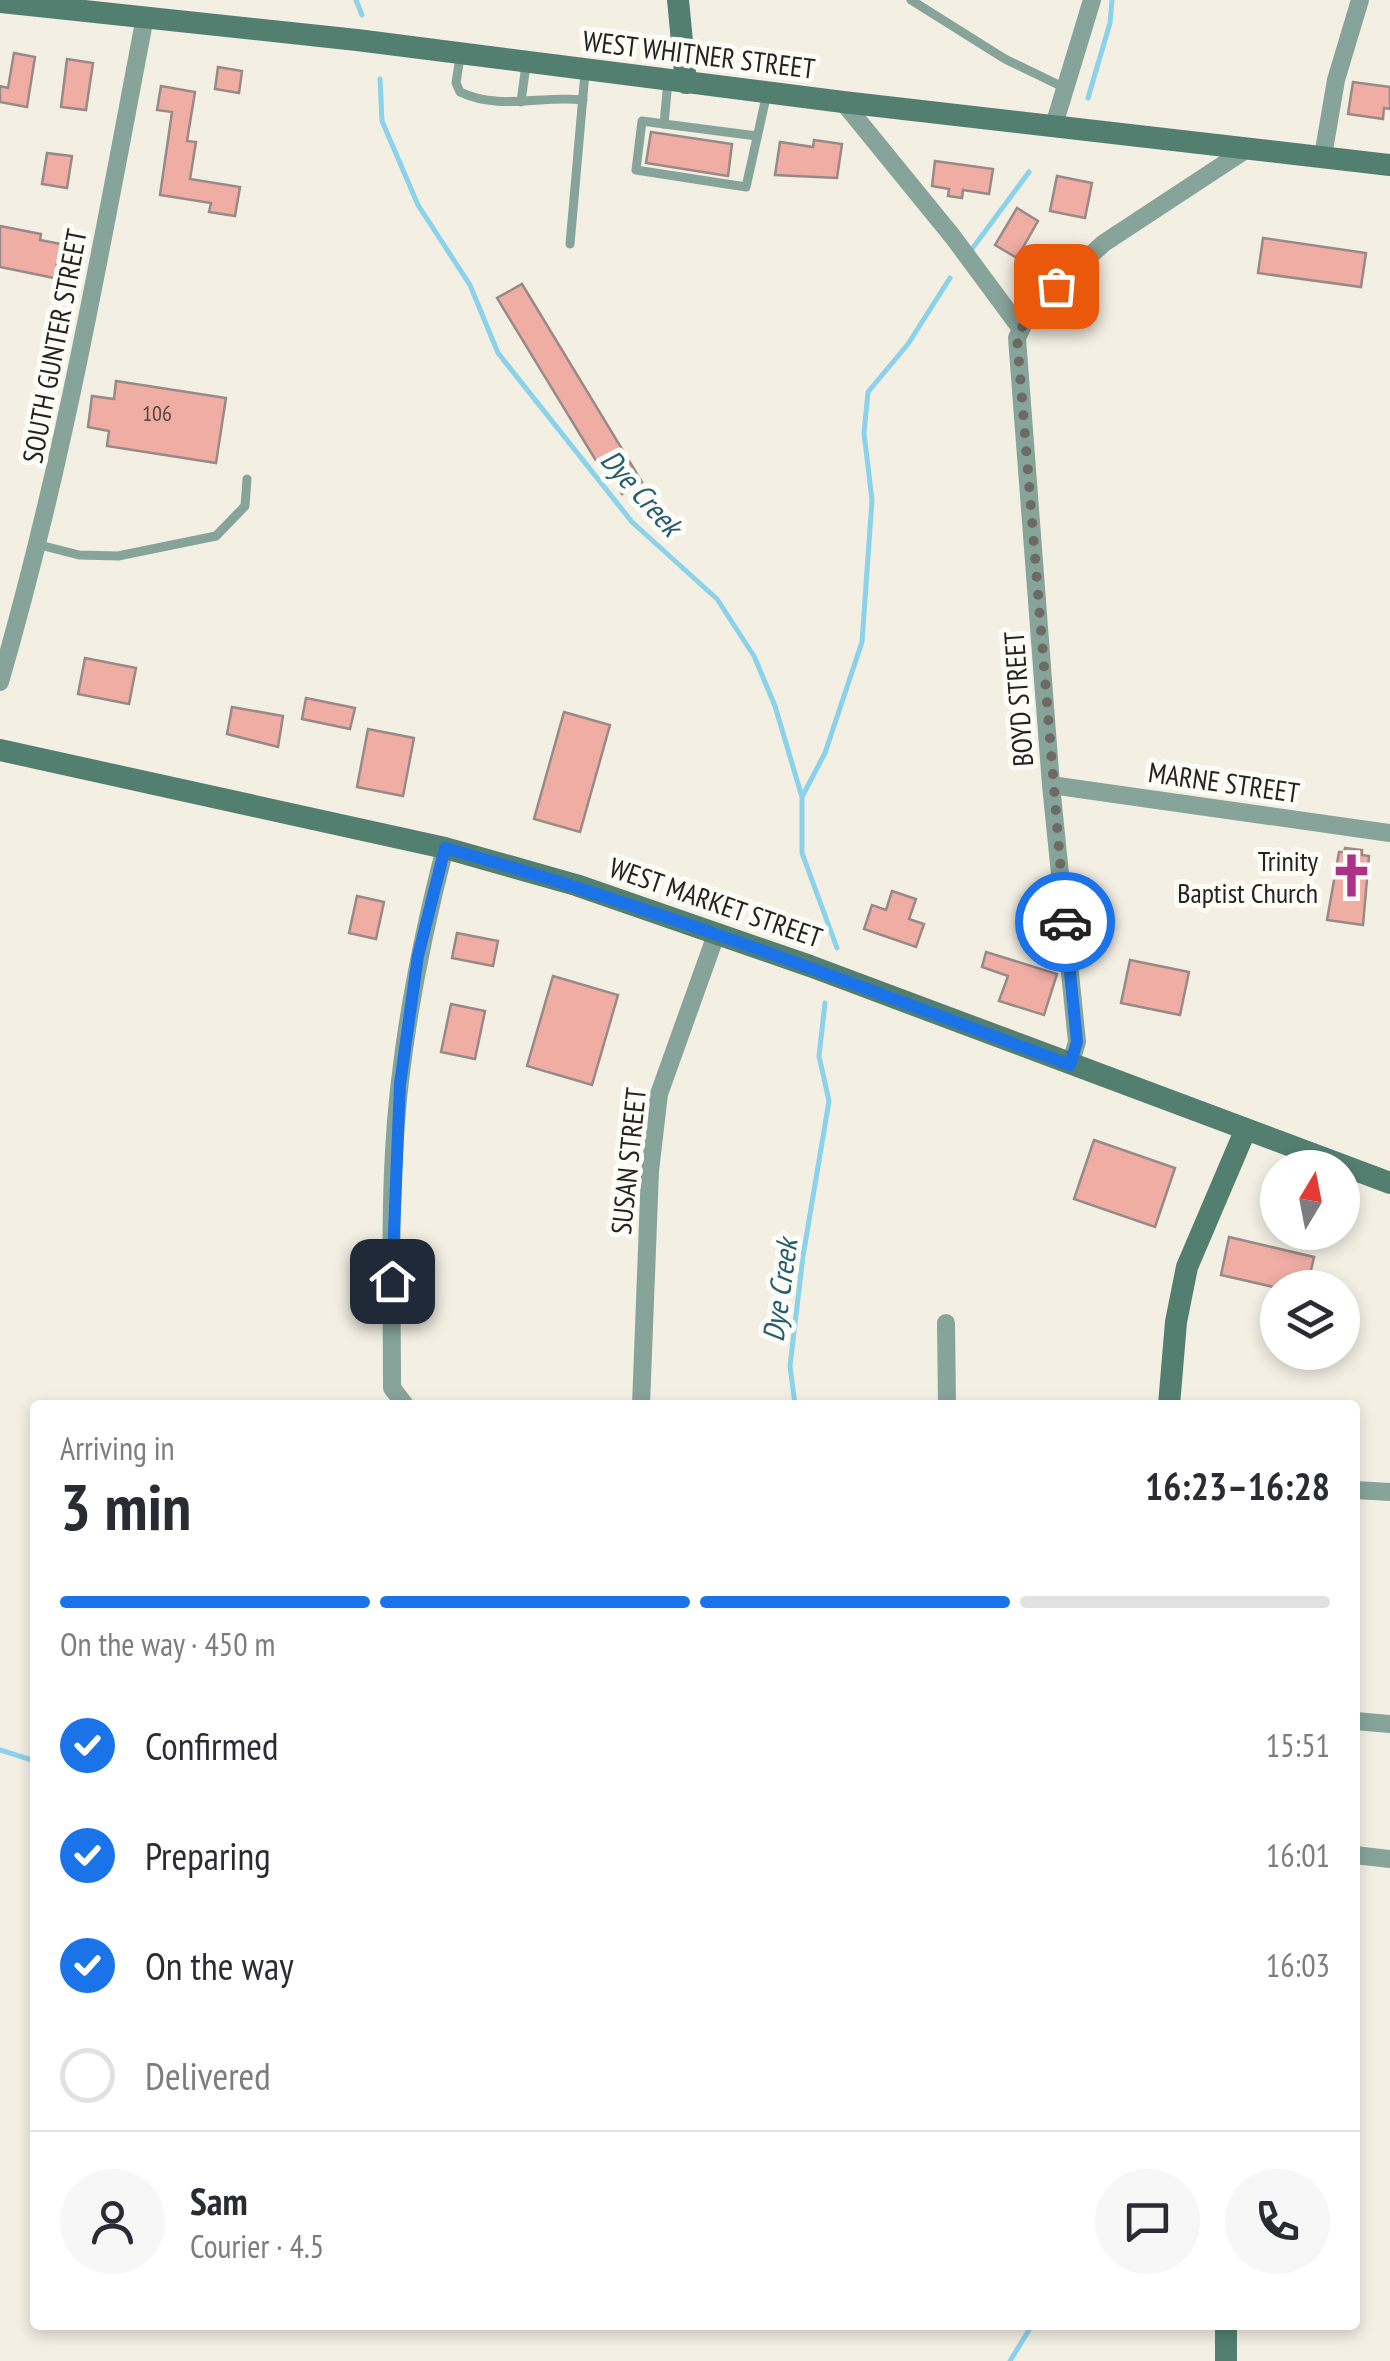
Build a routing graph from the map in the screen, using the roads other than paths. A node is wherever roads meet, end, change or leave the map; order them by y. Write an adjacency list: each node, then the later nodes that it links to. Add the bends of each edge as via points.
1 (678, 0): 10 (street)
2 (911, 0): 11 (lane)
3 (1092, 0): 11 (street)
4 (1360, 0): 20 (street)
5 (0, 2): 6 (street, WEST WHITNER STREET)
6 (146, 8): 7 (street, WEST WHITNER STREET); 25 (street, SOUTH GUNTER STREET)
7 (461, 54): 8 (street, WEST WHITNER STREET); 14 (lane, via 460,92 479,101)
8 (526, 62): 9 (street, WEST WHITNER STREET); 14 (lane)
9 (585, 70): 10 (street, WEST WHITNER STREET); 13 (lane)
10 (677, 82): 12 (street, WEST WHITNER STREET); 17 (lane)
11 (1065, 88): 16 (street)
12 (767, 93): 15 (street, WEST WHITNER STREET); 18 (lane)
13 (582, 100): 14 (lane); 22 (lane)
14 (520, 102)
15 (843, 102): 16 (street, WEST WHITNER STREET); 23 (street)
16 (1054, 126): 19 (street, WEST WHITNER STREET)
17 (671, 128): 18 (lane); 18 (lane, via 642,121 636,170 746,187)
18 (757, 136)
19 (1250, 146): 20 (street, WEST WHITNER STREET); 23 (street, via 1104,243 1031,308)
20 (1322, 156): 21 (street, WEST WHITNER STREET)
21 (1390, 165)
22 (570, 244)
23 (1022, 330): 28 (street, BOYD STREET, via 1017,338)
24 (247, 479): 25 (lane, via 244,506 216,536 118,556)
25 (40, 545): 26 (street, SOUTH GUNTER STREET)
26 (0, 682)
27 (0, 750): 30 (street, WEST MARKET STREET)
28 (1051, 785): 29 (street, MARNE STREET); 32 (street, BOYD STREET, via 1077,1042)
29 (1390, 833)
30 (445, 848): 31 (street, WEST MARKET STREET); 36 (street, via 418,956 400,1084 392,1388)
31 (718, 932): 32 (street, WEST MARKET STREET); 37 (street, SUSAN STREET, via 659,1094)
32 (1070, 1065): 33 (street, WEST MARKET STREET)
33 (1244, 1131): 34 (street, WEST MARKET STREET); 39 (street, via 1187,1267)
34 (1390, 1183)
35 (946, 1323): 38 (street)
36 (401, 1400)
37 (641, 1400)
38 (948, 1400)
39 (1168, 1400)
40 (1360, 1490): 41 (street)
41 (1390, 1492)
42 (1360, 1721): 43 (street)
43 (1390, 1724)
44 (1360, 1856): 45 (street)
45 (1390, 1859)
46 (1226, 2330): 47 (street)
47 (1226, 2361)

